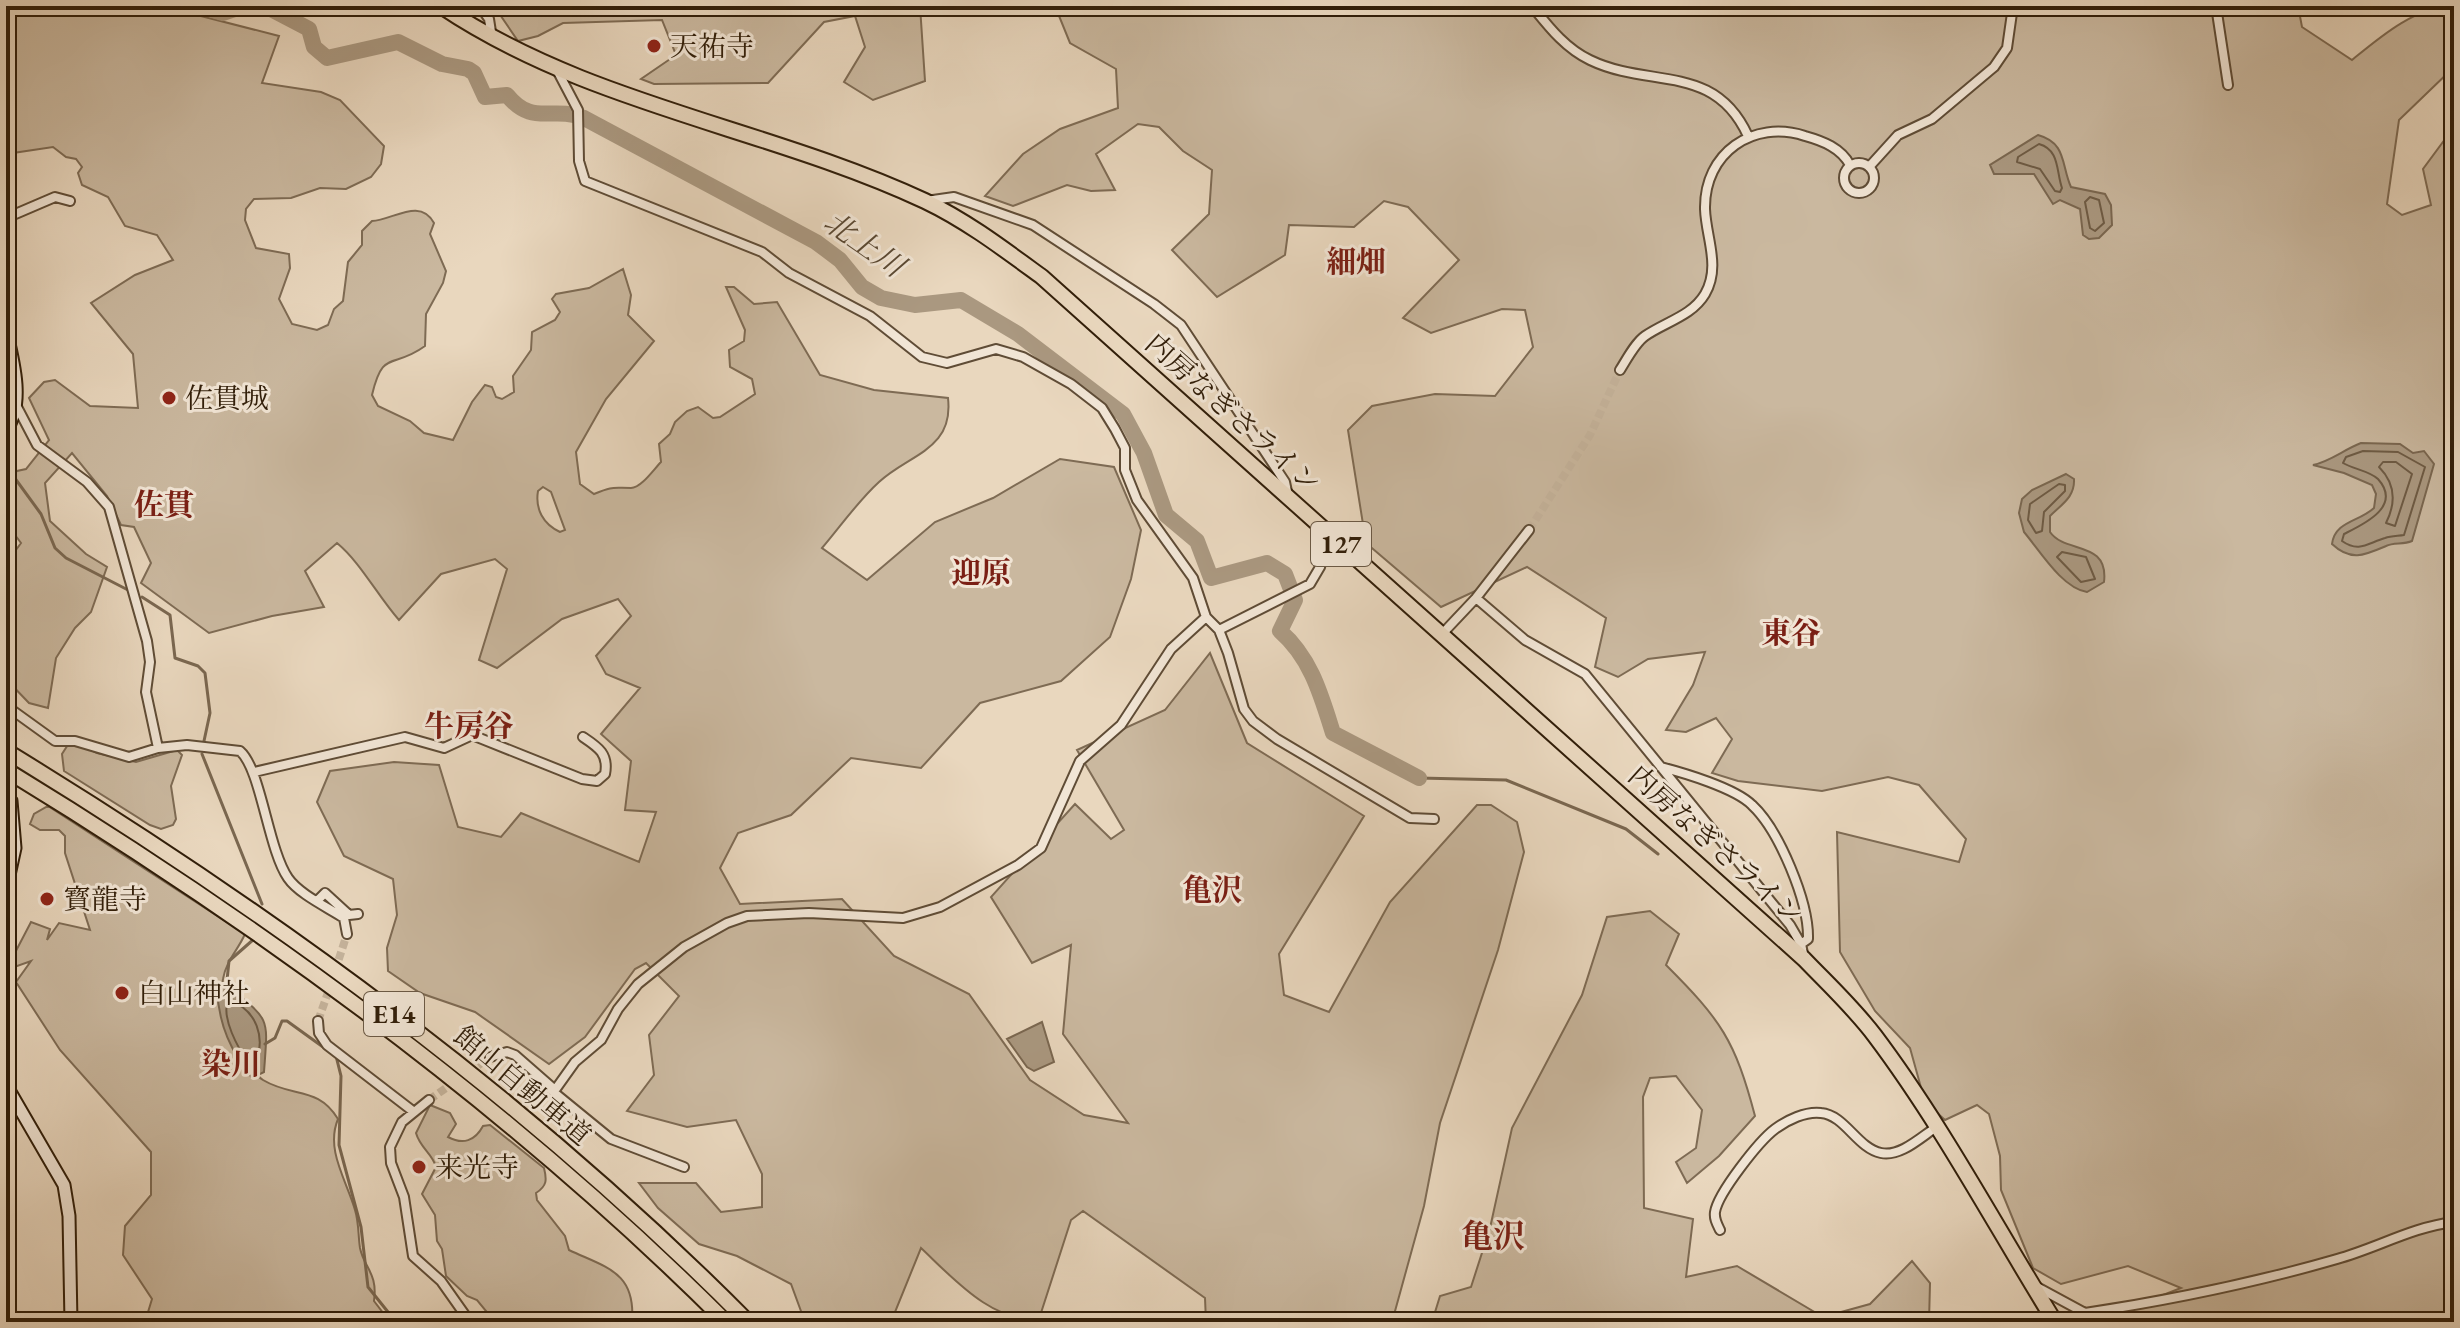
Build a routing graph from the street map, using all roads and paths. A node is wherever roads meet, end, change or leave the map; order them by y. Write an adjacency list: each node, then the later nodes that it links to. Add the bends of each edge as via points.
1 (441, 6): 6 (highway, 内房なぎさライン / 127)
2 (480, 6): 6 (street)
3 (1532, 6): 9 (street, via 1558,39 1587,59 1631,74 1696,83 1718,96)
4 (2013, 6): 11 (street, via 2007,48 1994,67 1932,119 1898,135)
5 (2216, 6): 8 (street)
6 (492, 38): 7 (highway, 内房なぎさライン / 127)
7 (558, 72): 13 (highway, 内房なぎさライン / 127, via 836,166); 23 (street, via 578,110 579,161 585,181 762,252 789,273 870,316 922,357 947,363 996,349 1023,357 1102,408 1125,448 1125,470 1137,500 1193,578)
8 (2228, 85)
9 (1748, 136): 10 (street, via 1793,132 1823,141); 16 (street, via 1730,148 1710,184 1705,207 1713,269 1707,291 1677,319 1642,338)
10 (1850, 165): 11 (street, via 1860,162); 11 (street, via 1845,184 1856,193 1867,191 1874,182)
11 (1869, 167)
12 (70, 201): 14 (street, via 55,197)
13 (925, 202): 19 (highway, 内房なぎさライン / 127, via 1042,277); 19 (street, via 954,197 1033,225 1181,325 1285,482)
14 (6, 218)
15 (6, 331): 17 (main road)
16 (1620, 370)
17 (15, 403): 18 (main road); 28 (street, via 37,445 87,482 109,507 147,641 146,692)
18 (6, 430)
19 (1289, 498): 21 (highway, 内房なぎさライン / 127)
20 (1529, 530): 22 (street)
21 (1330, 534): 24 (street, via 1320,567 1301,590); 25 (highway, 内房なぎさライン / 127)
22 (1476, 598): 25 (street); 30 (street, via 1525,640 1585,674)
23 (1206, 617): 24 (street); 43 (street, via 1171,649 1121,725 1080,761 1041,848 1018,865 940,907 903,918 809,913 747,916 727,923 684,947 638,984 601,1040)
24 (1219, 630): 34 (street, via 1253,721 1410,818)
25 (1443, 633): 39 (highway, 内房なぎさライン / 127)
26 (6, 710): 28 (street, via 55,741 75,741 129,757)
27 (583, 737): 32 (street, via 605,758 605,774 597,781 472,735 444,748 405,737)
28 (158, 748): 32 (street, via 187,745 240,751)
29 (6, 751): 55 (highway, 館山自動車道 / E14, via 192,868 391,1011 619,1200)
30 (1661, 767): 39 (street, via 1761,889); 39 (street, via 1753,805 1791,865 1808,925)
31 (6, 770): 54 (highway, 館山自動車道 / E14, via 180,880 381,1024 606,1210)
32 (254, 772): 36 (street, via 289,880)
33 (11, 801): 35 (main road, via 15,848)
34 (1434, 819)
35 (6, 888)
36 (318, 900): 37 (street, via 325,893 349,915); 38 (street, via 344,918)
37 (358, 914)
38 (347, 934)
39 (1803, 952): 46 (highway, 内房なぎさライン / 127, via 1875,1036)
40 (318, 1021): 45 (street, via 327,1045)
41 (490, 1057): 43 (street, via 515,1055)
42 (6, 1085): 52 (main road, via 64,1185)
43 (551, 1090): 47 (street, via 611,1139)
44 (429, 1100): 45 (street)
45 (414, 1112): 53 (street, via 395,1131 390,1147 404,1197 408,1243 413,1256 441,1281)
46 (1935, 1128): 49 (street, via 1902,1150 1882,1154 1829,1115 1818,1112 1788,1120 1773,1130 1727,1187 1715,1210); 50 (highway, 内房なぎさライン / 127)
47 (684, 1167)
48 (2454, 1222): 51 (street, via 2230,1288)
49 (1720, 1230)
50 (2031, 1283): 51 (street); 56 (highway, 内房なぎさライン / 127)
51 (2085, 1313): 57 (street)
52 (71, 1322)
53 (470, 1322)
54 (726, 1322)
55 (748, 1322)
56 (2055, 1322)
57 (2077, 1322)

